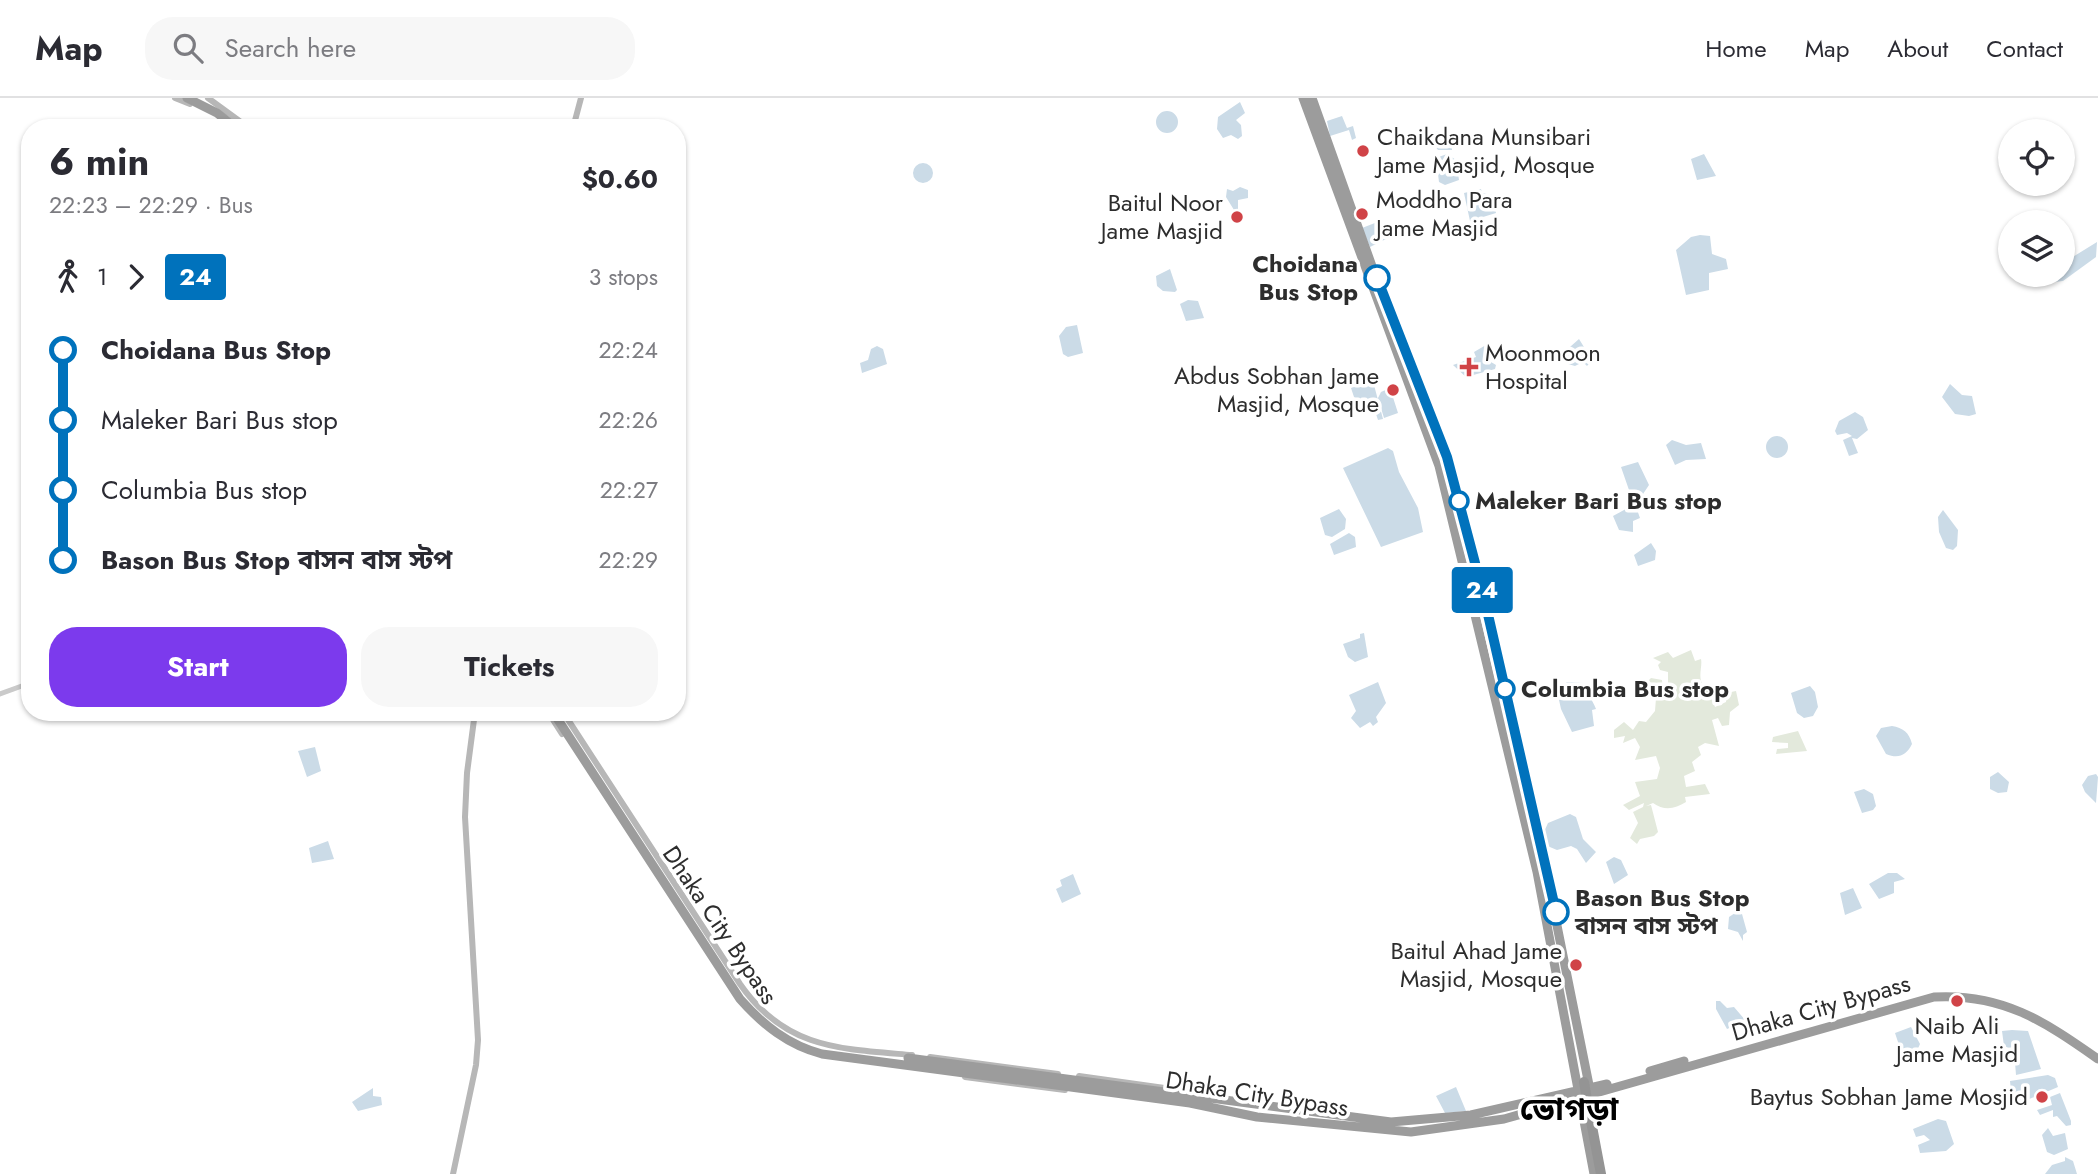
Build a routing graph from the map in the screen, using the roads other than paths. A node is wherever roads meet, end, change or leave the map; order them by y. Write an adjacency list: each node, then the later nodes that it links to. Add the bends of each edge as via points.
1 (175, 98): 8 (main road)
2 (187, 98): 9 (highway)
3 (198, 98): 10 (highway)
4 (208, 98): 11 (main road)
5 (581, 98): 12 (main road)
6 (1303, 98): 21 (highway, via 1439,466 1531,845)
7 (1312, 98): 21 (highway, via 1447,457 1534,811)
8 (216, 119)
9 (224, 119)
10 (232, 119)
11 (237, 119)
12 (575, 119)
13 (21, 686): 14 (street)
14 (0, 694)
15 (474, 721): 23 (main road, via 466,817 478,1040)
16 (559, 721): 21 (highway, Dhaka City Bypass, via 740,999 784,1038 809,1050 1265,1118 1411,1132 1504,1119)
17 (559, 721): 22 (highway, Dhaka City Bypass, via 743,996 786,1035 833,1052 958,1062)
18 (570, 721): 22 (main road, via 748,995 788,1030 834,1048 1002,1065)
19 (2098, 1053): 21 (highway, via 2011,1001 1969,992 1934,993)
20 (2098, 1059): 21 (highway, Dhaka City Bypass, via 2009,1005 1968,997 1934,997)
21 (1585, 1092): 22 (highway, Dhaka City Bypass, via 1471,1115 1401,1122); 24 (highway); 25 (highway)
22 (1206, 1096)
23 (453, 1174)
24 (1594, 1174)
25 (1603, 1174)

